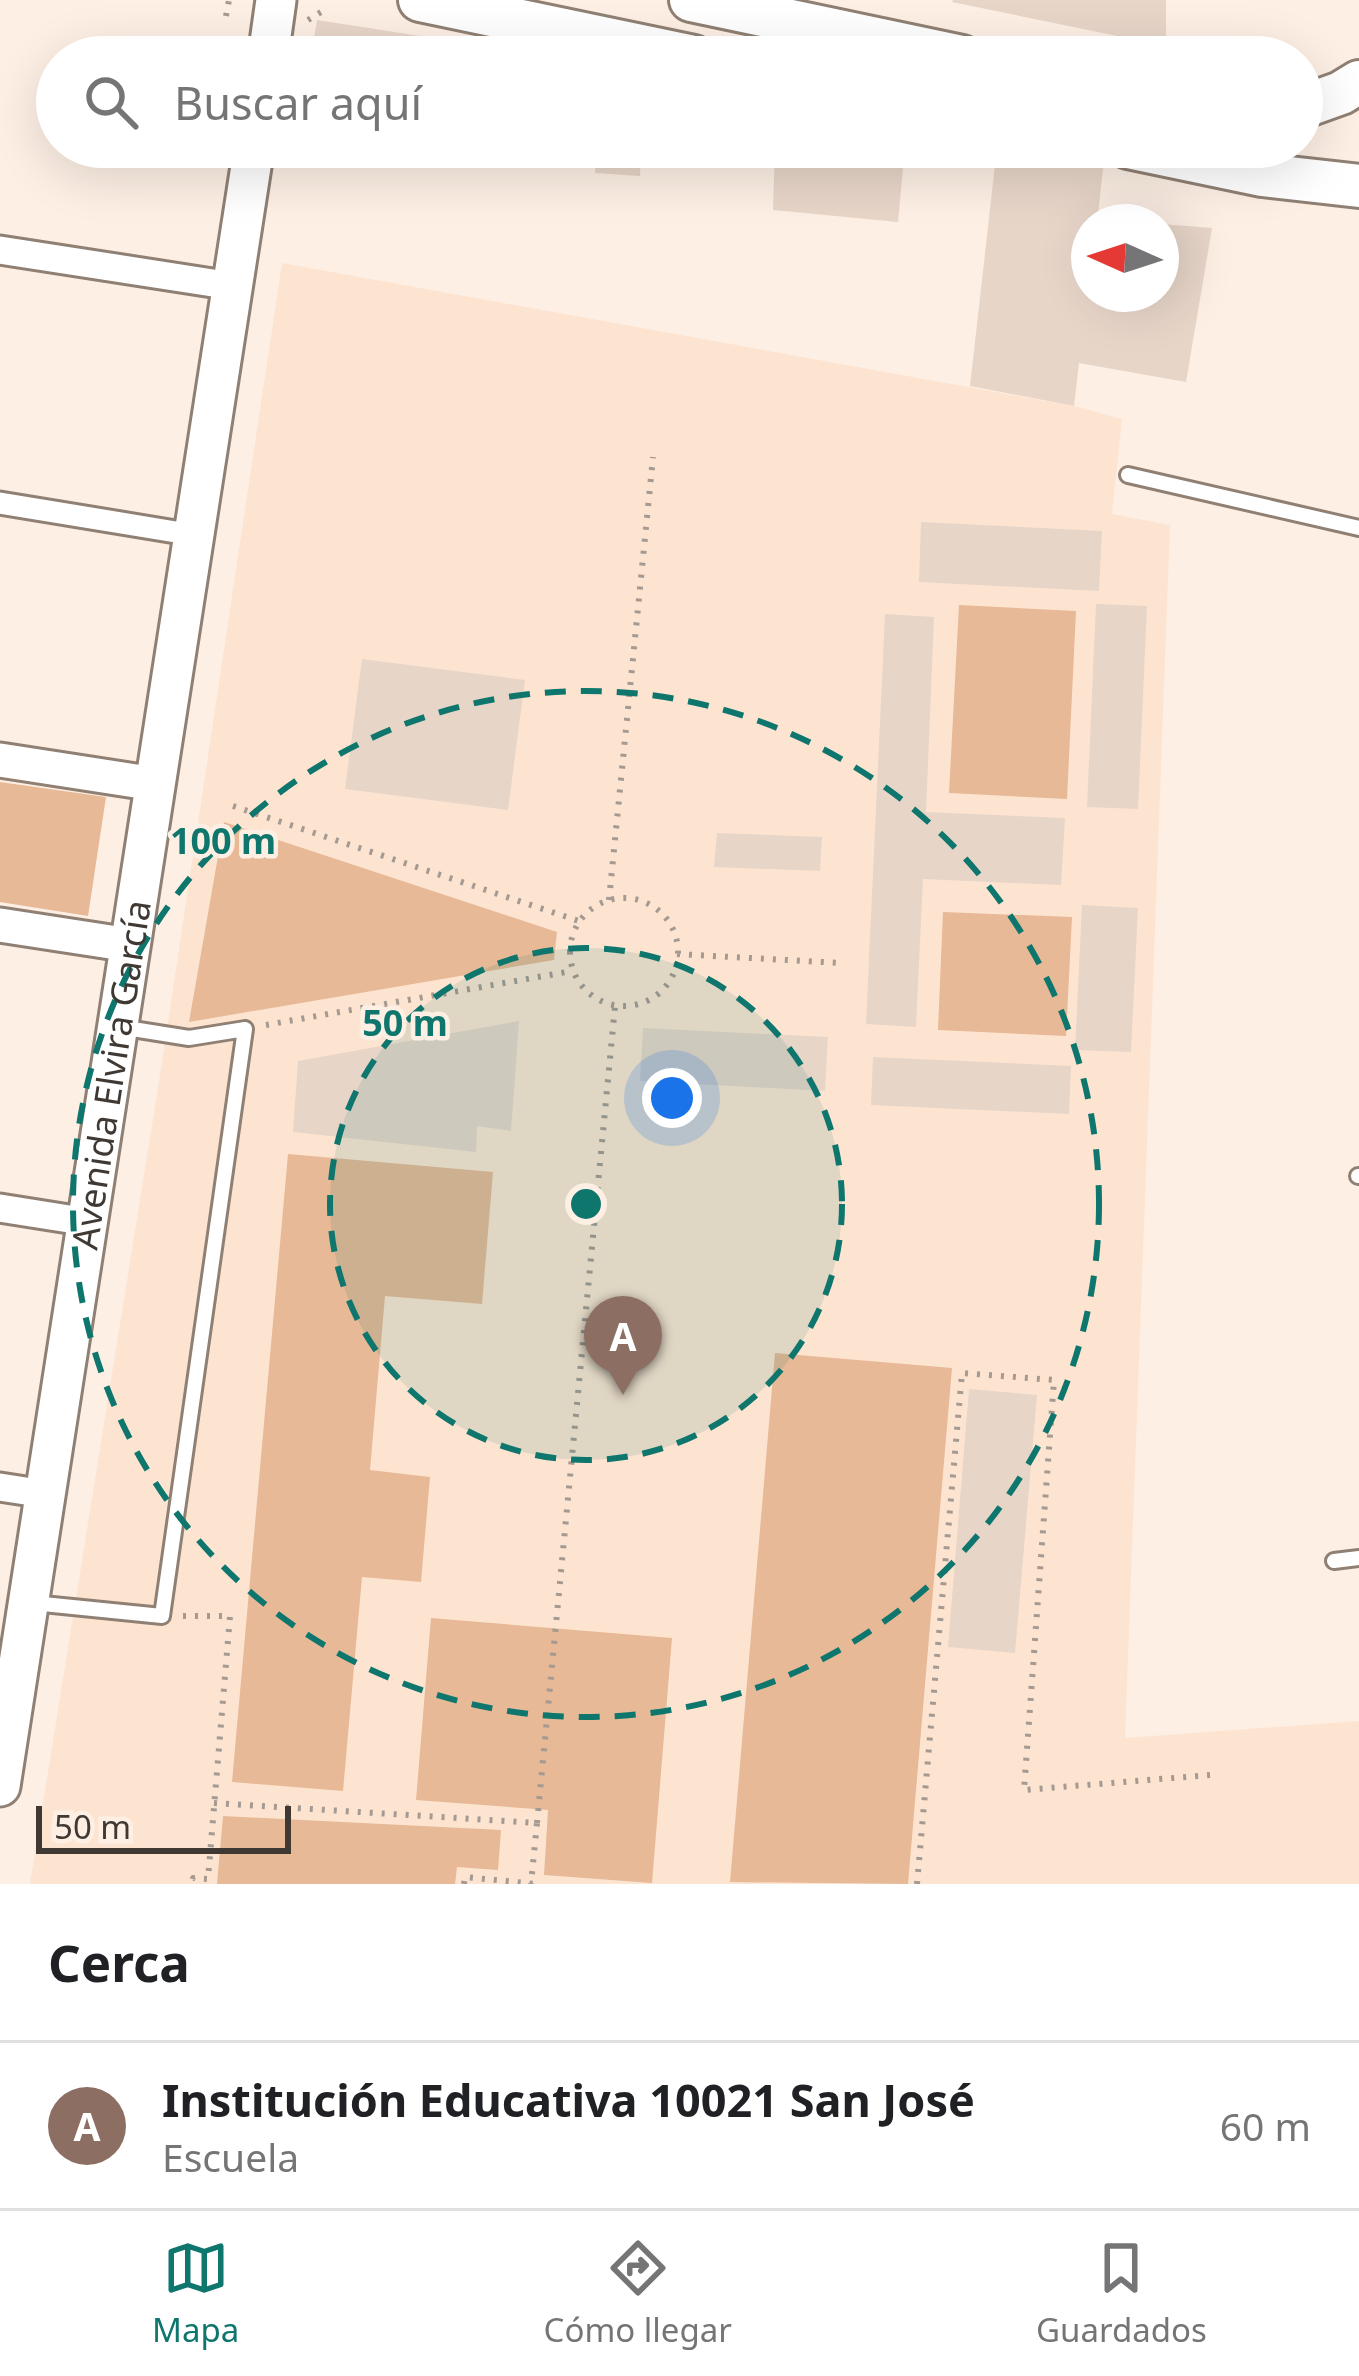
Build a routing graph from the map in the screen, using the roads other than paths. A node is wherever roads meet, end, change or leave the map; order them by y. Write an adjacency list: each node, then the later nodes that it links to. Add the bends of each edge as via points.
1 (276, 0): 4 (main road)
2 (420, 0): 5 (main road)
3 (692, 0): 6 (main road)
4 (271, 36)
5 (593, 36)
6 (863, 36)
7 (1359, 82): 8 (main road)
8 (1323, 100)
9 (1359, 104): 10 (main road)
10 (1323, 107)
11 (251, 168): 15 (main road, Avenida Elvira García)
12 (1228, 168): 13 (main road)
13 (1359, 186)
14 (0, 250): 15 (street)
15 (232, 286): 19 (main road, Avenida Elvira García)
16 (1128, 475): 18 (lane)
17 (0, 503): 19 (street)
18 (1359, 528)
19 (194, 535): 21 (main road, Avenida Elvira García)
20 (0, 760): 21 (street)
21 (155, 784): 23 (main road, Avenida Elvira García)
22 (0, 925): 23 (street)
23 (130, 945): 24 (main road, Avenida Elvira García)
24 (118, 1027): 26 (main road, Avenida Elvira García); 31 (lane, via 188,1038 245,1029 162,1616)
25 (0, 1208): 26 (street)
26 (88, 1222): 28 (main road, Avenida Elvira García)
27 (0, 1487): 28 (street)
28 (45, 1494): 31 (main road, Avenida Elvira García)
29 (1359, 1558): 30 (lane)
30 (1334, 1561)
31 (28, 1603): 32 (main road, Avenida Elvira García)
32 (0, 1786)

